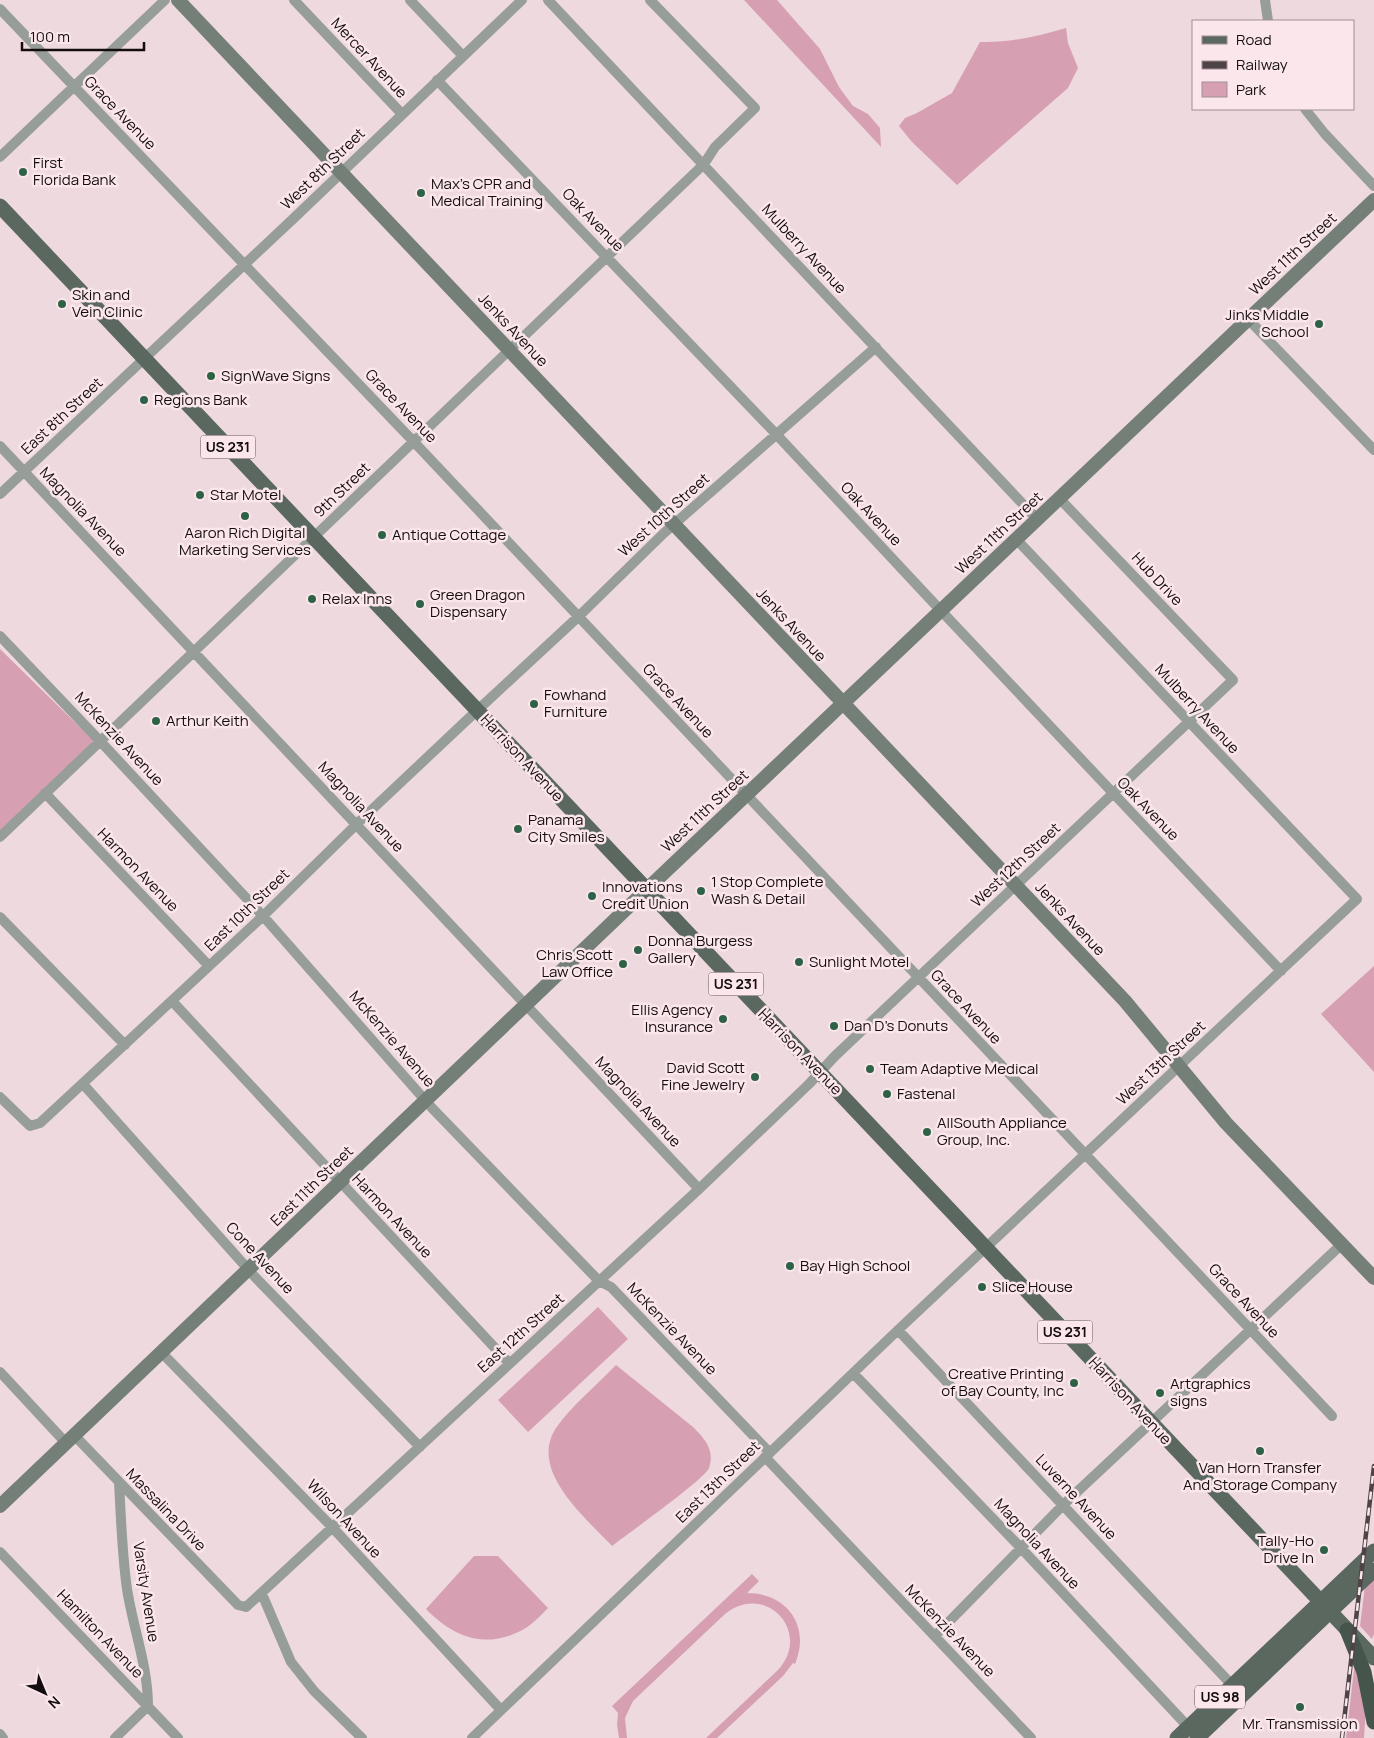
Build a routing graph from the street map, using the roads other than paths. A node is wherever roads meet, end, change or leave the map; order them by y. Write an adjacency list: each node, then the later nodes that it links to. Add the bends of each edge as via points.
1 (165, 0): 13 (street)
2 (178, 0): 18 (main road, Jenks Avenue)
3 (294, 0): 15 (street, Mercer Avenue)
4 (410, 0): 11 (street)
5 (522, 0): 11 (street, West 8th Street)
6 (548, 0): 17 (street, Mulberry Avenue)
7 (650, 0): 17 (street, via 755,108 715,147)
8 (1265, 0): 10 (street)
9 (0, 9): 13 (street, Grace Avenue)
10 (1268, 20)
11 (463, 56): 12 (street, West 8th Street)
12 (437, 80): 15 (street, West 8th Street); 22 (street, Oak Avenue)
13 (74, 87): 16 (street); 23 (street, Grace Avenue)
14 (1306, 110): 19 (street)
15 (402, 114): 18 (street, West 8th Street)
16 (0, 157)
17 (704, 164): 22 (street, 9th Street); 25 (street, Mulberry Avenue)
18 (341, 172): 23 (street, West 8th Street); 26 (main road, Jenks Avenue)
19 (1374, 186)
20 (1374, 200): 24 (main road, West 11th Street)
21 (0, 206): 27 (main road, Harrison Avenue / US 231)
22 (608, 257): 26 (street, 9th Street); 28 (street, Oak Avenue)
23 (244, 264): 27 (street, West 8th Street); 29 (street, Grace Avenue)
24 (1248, 319): 31 (street); 34 (main road, West 11th Street)
25 (876, 347): 28 (street, West 10th Street); 35 (street, Mulberry Avenue)
26 (510, 351): 29 (street, 9th Street); 36 (main road, Jenks Avenue)
27 (144, 359): 32 (street, East 8th Street); 37 (main road, Harrison Avenue / US 231)
28 (776, 434): 36 (street, West 10th Street); 39 (street, Oak Avenue)
29 (414, 442): 37 (street, 9th Street); 40 (street, Grace Avenue)
30 (0, 446): 32 (street, Magnolia Avenue)
31 (1374, 450)
32 (24, 472): 33 (street, East 8th Street); 42 (street, Magnolia Avenue)
33 (0, 494)
34 (1059, 498): 35 (main road, West 11th Street); 43 (street, Hub Drive)
35 (1037, 519): 38 (main road, West 11th Street)
36 (674, 524): 40 (street, West 10th Street); 44 (main road, Jenks Avenue)
37 (314, 538): 42 (street, 9th Street); 45 (main road, Harrison Avenue / US 231)
38 (1016, 539): 39 (main road, West 11th Street); 46 (street, Mulberry Avenue)
39 (940, 610): 44 (main road, West 11th Street); 48 (street, Oak Avenue)
40 (578, 617): 45 (street, West 10th Street); 50 (street, Grace Avenue)
41 (0, 636): 47 (street, McKenzie Avenue)
42 (195, 651): 47 (street, 9th Street); 51 (street, Magnolia Avenue)
43 (1233, 680): 46 (street, West 12th Street)
44 (843, 703): 50 (main road, West 11th Street); 53 (main road, Jenks Avenue)
45 (477, 710): 51 (street, East 10th Street); 54 (main road, Harrison Avenue / US 231)
46 (1188, 722): 48 (street, West 12th Street); 55 (street, Mulberry Avenue)
47 (100, 741): 49 (street, 9th Street); 56 (street, McKenzie Avenue)
48 (1112, 793): 53 (street, West 12th Street); 59 (street, Oak Avenue)
49 (45, 794): 52 (street, 9th Street); 58 (street, Harmon Avenue)
50 (746, 795): 54 (main road, West 11th Street); 60 (street, Grace Avenue)
51 (357, 824): 56 (street, East 10th Street); 62 (street, Magnolia Avenue)
52 (0, 837)
53 (1016, 885): 60 (street, West 12th Street); 64 (main road, Jenks Avenue, via 1125,1001)
54 (646, 889): 62 (main road, East 11th Street); 65 (main road, Harrison Avenue / US 231)
55 (1357, 899): 59 (street, West 13th Street)
56 (263, 916): 58 (street, East 10th Street); 68 (street, McKenzie Avenue)
57 (0, 917): 63 (street)
58 (209, 966): 61 (street, East 10th Street)
59 (1281, 971): 64 (street, West 13th Street)
60 (919, 978): 65 (street, West 12th Street); 69 (street, Grace Avenue)
61 (172, 1001): 63 (street, East 10th Street); 70 (street, Harmon Avenue)
62 (525, 1005): 68 (main road, East 11th Street); 71 (street, Magnolia Avenue)
63 (125, 1045): 66 (street, East 10th Street)
64 (1179, 1066): 69 (street, West 13th Street); 72 (main road, Jenks Avenue, via 1231,1128)
65 (820, 1073): 71 (street, East 12th Street); 73 (main road, Harrison Avenue / US 231)
66 (83, 1084): 67 (street, East 10th Street, via 33,1126 24,1122); 74 (street, Cone Avenue)
67 (0, 1098)
68 (426, 1100): 70 (main road, East 11th Street); 76 (street, McKenzie Avenue)
69 (1085, 1155): 73 (street, West 13th Street); 77 (street, Grace Avenue)
70 (340, 1181): 74 (main road, East 11th Street); 80 (street, Harmon Avenue)
71 (699, 1189): 76 (street, East 12th Street)
72 (1342, 1244): 75 (main road, Jenks Avenue); 77 (street)
73 (986, 1248): 78 (street, East 13th Street); 84 (main road, Harrison Avenue / US 231)
74 (248, 1269): 79 (main road, East 11th Street); 86 (street, Cone Avenue)
75 (1374, 1278)
76 (599, 1281): 80 (street, East 12th Street); 87 (street, McKenzie Avenue, via 611,1287)
77 (1251, 1329): 83 (street, Grace Avenue); 84 (street)
78 (898, 1330): 82 (street, East 13th Street); 89 (street, Luverne Avenue)
79 (162, 1352): 85 (main road, East 11th Street); 91 (street, Wilson Avenue)
80 (509, 1363): 86 (street, East 12th Street)
81 (0, 1372): 85 (street, Massalina Drive)
82 (853, 1373): 87 (street, East 13th Street); 92 (street, Magnolia Avenue)
83 (1332, 1416)
84 (1151, 1423): 89 (street); 98 (main road, Harrison Avenue / US 231)
85 (70, 1439): 88 (street, Massalina Drive); 90 (main road, East 11th Street)
86 (420, 1447): 91 (street, East 12th Street)
87 (768, 1455): 100 (street, McKenzie Avenue); 104 (street, East 13th Street)
88 (119, 1482): 97 (street, Massalina Drive); 103 (street, Varsity Avenue, via 127,1590 148,1688)
89 (1063, 1505): 92 (street); 102 (street, Luverne Avenue)
90 (0, 1506)
91 (332, 1528): 96 (street, East 12th Street); 104 (street, Wilson Avenue)
92 (1021, 1548): 100 (street); 107 (street, Magnolia Avenue)
93 (1374, 1551): 98 (main road, US 98)
94 (0, 1552): 103 (street, Hamilton Avenue)
95 (1374, 1570): 98 (main road, US 98)
96 (262, 1594): 97 (street, East 12th Street, via 246,1607); 111 (street, via 291,1662 314,1691)
97 (238, 1605)
98 (1325, 1607): 99 (main road, Harrison Avenue / US 231); 102 (main road, US 98)
99 (1347, 1630): 101 (main road, Harrison Avenue / US 231); 105 (highway, via 1364,1672)
100 (935, 1636): 113 (street, McKenzie Avenue)
101 (1374, 1658)
102 (1237, 1690): 107 (main road, US 98)
103 (148, 1706): 109 (street); 110 (street, Hamilton Avenue)
104 (501, 1710): 112 (street, East 13th Street)
105 (1374, 1722)
106 (0, 1734): 108 (street)
107 (1195, 1734): 114 (main road, US 98)
108 (4, 1738)
109 (115, 1738)
110 (178, 1738)
111 (362, 1738)
112 (472, 1738)
113 (1031, 1738)
114 (1177, 1738)

